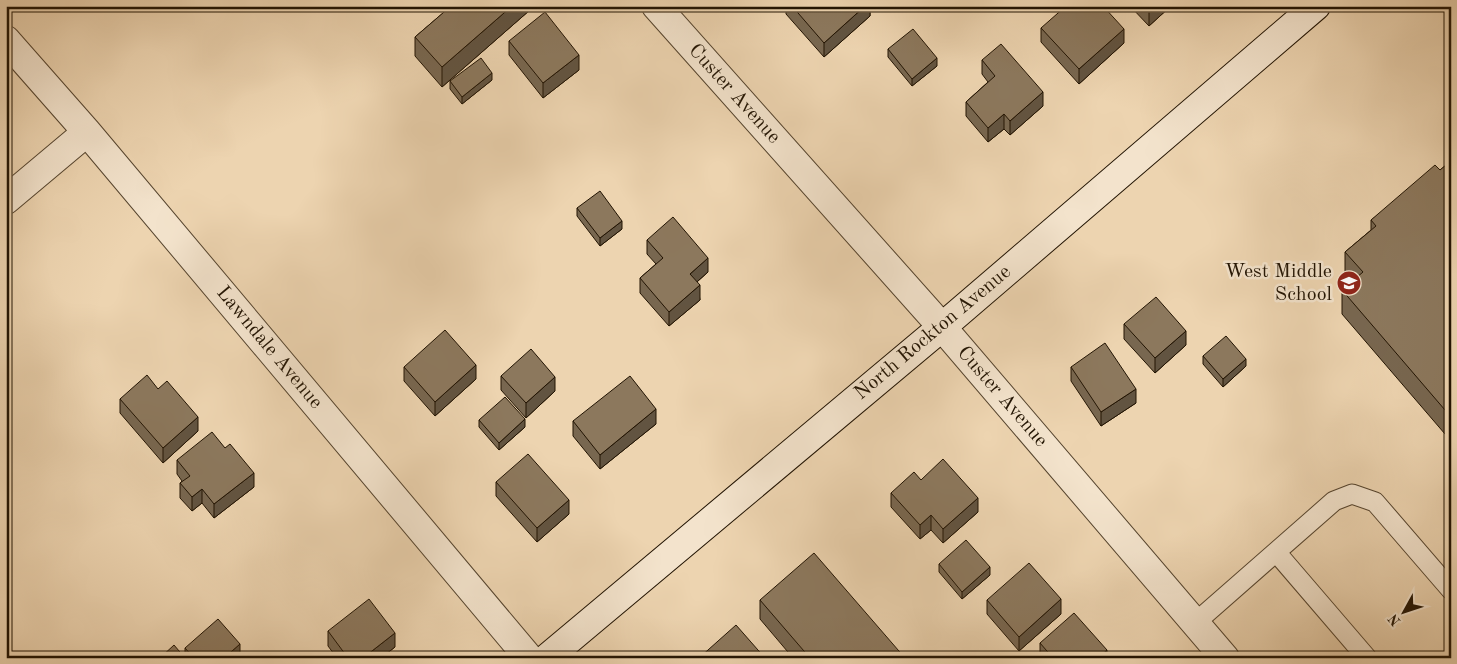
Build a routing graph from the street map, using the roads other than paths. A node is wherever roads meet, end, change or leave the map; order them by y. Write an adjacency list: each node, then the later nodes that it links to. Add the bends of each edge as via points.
1 (656, 6): 6 (street, Custer Avenue)
2 (1316, 6): 6 (street, North Rockton Avenue)
3 (6, 40): 4 (street, Lawndale Avenue)
4 (87, 132): 5 (street); 10 (street, Lawndale Avenue)
5 (6, 200)
6 (942, 327): 9 (street, Custer Avenue); 11 (street, North Rockton Avenue)
7 (1276, 552): 8 (lane, via 1334,501 1352,494 1375,502); 9 (lane); 13 (lane)
8 (1451, 590)
9 (1195, 622): 12 (street, Custer Avenue)
10 (529, 658)
11 (547, 658)
12 (1225, 658)
13 (1367, 658)

